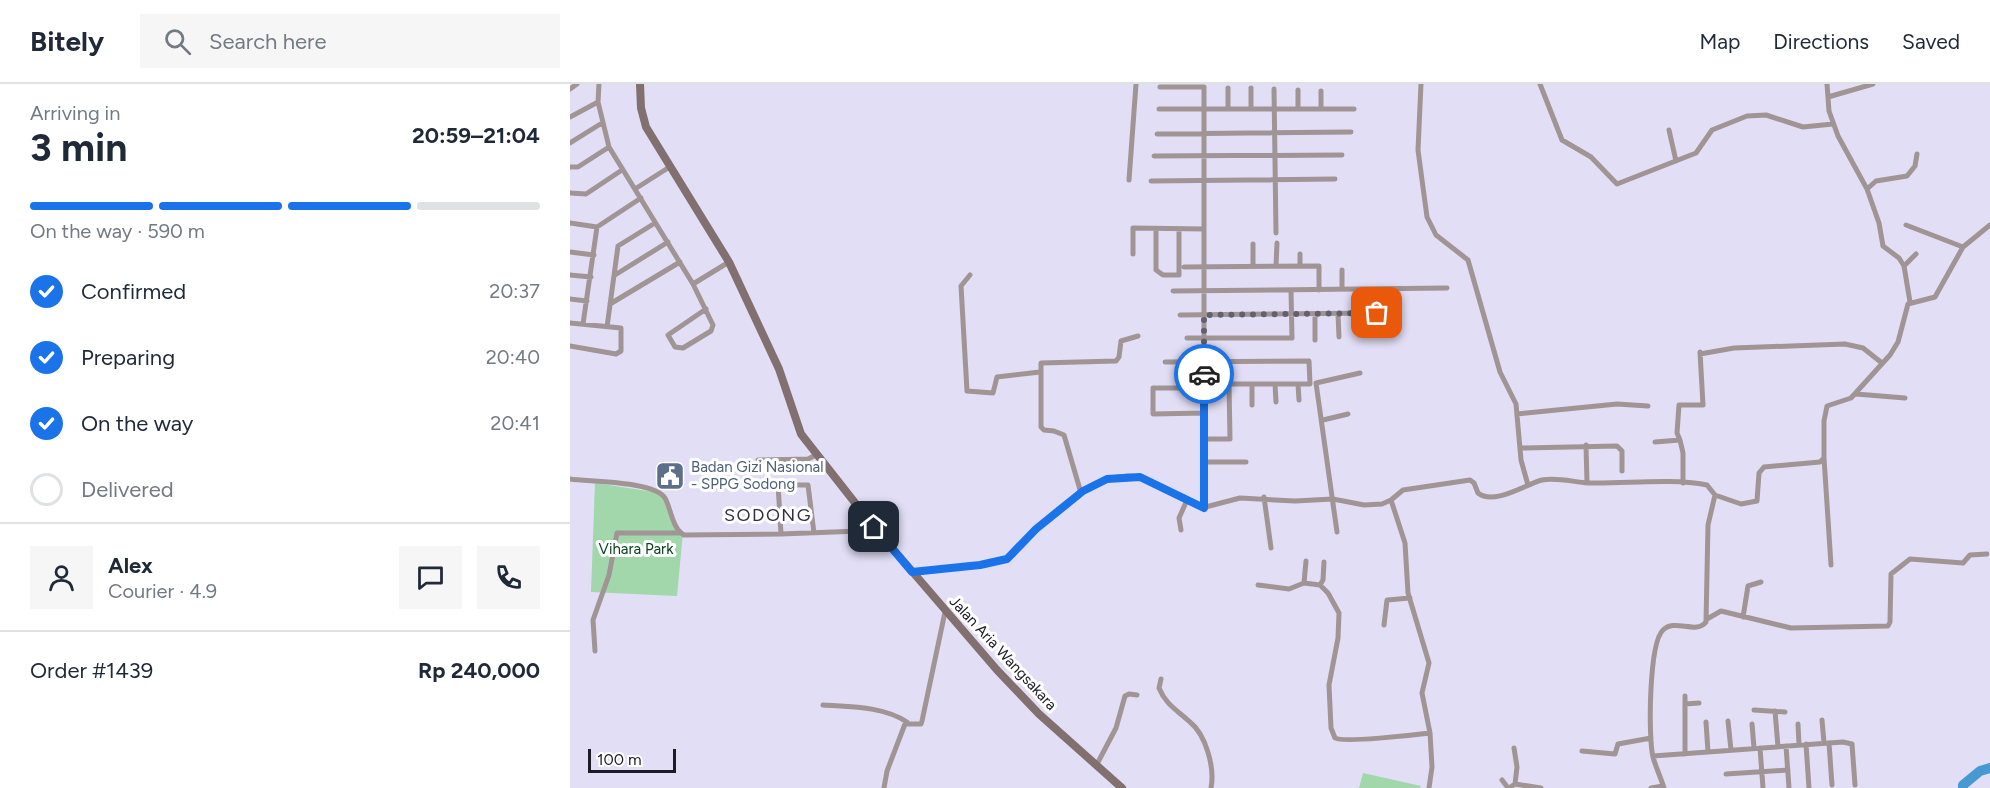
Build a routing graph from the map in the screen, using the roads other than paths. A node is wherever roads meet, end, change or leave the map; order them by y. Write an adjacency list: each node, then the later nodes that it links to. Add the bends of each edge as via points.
1 (577, 84): 12 (street)
2 (599, 84): 17 (street)
3 (640, 84): 42 (street, Jalan Aria Wangsakara, via 643,120)
4 (1136, 84): 46 (street)
5 (1421, 84): 130 (street, via 1418,150 1429,225 1468,260 1487,334)
6 (1540, 84): 41 (street, via 1562,140 1591,157 1615,184)
7 (1827, 84): 16 (street)
8 (1873, 84): 16 (street)
9 (1160, 87): 19 (street, via 1204,87)
10 (1228, 88): 20 (street)
11 (1251, 88): 21 (street)
12 (570, 89)
13 (1274, 89): 22 (street)
14 (1298, 90): 23 (street)
15 (1320, 91): 24 (street)
16 (1828, 98): 28 (street)
17 (598, 102): 26 (street); 27 (street)
18 (1159, 109): 19 (street)
19 (1204, 109): 20 (street); 32 (street)
20 (1228, 109): 21 (street)
21 (1251, 109): 22 (street)
22 (1275, 109): 23 (street); 30 (street)
23 (1298, 109): 24 (street)
24 (1321, 109): 25 (street)
25 (1354, 109)
26 (570, 117)
27 (602, 123): 34 (street); 35 (street)
28 (1833, 124): 41 (street, via 1803,127 1766,115 1747,116 1712,130 1696,153); 51 (street)
29 (1669, 130): 41 (street)
30 (1275, 132): 31 (street); 32 (street); 40 (street)
31 (1351, 132)
32 (1204, 133): 33 (street); 39 (street)
33 (1157, 134)
34 (570, 143)
35 (609, 147): 43 (street, via 578,167); 44 (street)
36 (1917, 154): 51 (street, via 1910,174 1876,181)
37 (1342, 155): 40 (street)
38 (1154, 156): 39 (street)
39 (1204, 156): 40 (street); 49 (street)
40 (1275, 156): 47 (street)
41 (1676, 161)
42 (671, 166): 50 (street); 73 (street, Jalan Aria Wangsakara)
43 (570, 167)
44 (622, 170): 50 (street); 52 (street, via 586,195)
45 (1335, 179): 47 (street)
46 (1129, 180)
47 (1275, 180): 49 (street); 62 (street)
48 (1151, 181): 49 (street)
49 (1204, 181): 61 (street)
50 (635, 189): 53 (street)
51 (1867, 189): 77 (street, via 1883,246)
52 (570, 193)
53 (641, 198): 55 (street); 58 (street)
54 (570, 223): 58 (street)
55 (655, 223): 63 (street); 82 (street, via 620,244)
56 (1906, 225): 66 (street)
57 (1990, 225): 66 (street)
58 (597, 226): 71 (street)
59 (1156, 228): 60 (street); 60 (street, via 1156,270 1163,275 1179,275); 68 (street, via 1132,228)
60 (1179, 229): 61 (street)
61 (1204, 229): 79 (street)
62 (1276, 233)
63 (668, 242): 72 (street); 82 (street)
64 (1276, 243): 75 (street)
65 (1253, 244): 74 (street)
66 (1963, 247): 95 (street, via 1935,297)
67 (570, 252): 71 (street)
68 (1133, 254)
69 (1300, 254): 76 (street)
70 (1916, 254): 77 (street)
71 (594, 255): 84 (street)
72 (680, 262): 85 (street); 96 (street)
73 (729, 262): 85 (street); 137 (street, Jalan Aria Wangsakara, via 779,369 801,434)
74 (1253, 266): 75 (street); 79 (street)
75 (1276, 266): 76 (street)
76 (1300, 266): 90 (street, via 1319,266)
77 (1904, 266): 95 (street)
78 (1184, 267): 79 (street)
79 (1204, 267): 92 (street)
80 (1342, 270): 87 (street)
81 (570, 275): 84 (street)
82 (615, 275): 96 (street)
83 (970, 275): 115 (street, via 961,286 967,391 993,393 998,377)
84 (591, 277): 94 (street)
85 (693, 284): 97 (street)
86 (1447, 288): 88 (street)
87 (1342, 289): 88 (street); 90 (street)
88 (1376, 289): 100 (street, via 1377,313)
89 (1291, 290): 90 (street); 92 (street); 98 (street)
90 (1319, 290)
91 (1173, 291): 92 (street)
92 (1204, 291): 102 (street)
93 (570, 299): 94 (street)
94 (587, 301): 104 (street)
95 (1910, 302): 114 (street, via 1895,349)
96 (610, 304): 105 (street)
97 (706, 309): 97 (street, via 668,335 674,345 683,348 714,329)
98 (1292, 314): 99 (street); 102 (street); 109 (street, via 1292,338)
99 (1315, 314): 100 (street); 110 (street)
100 (1338, 314): 107 (street)
101 (1179, 315): 102 (street)
102 (1204, 315): 109 (street)
103 (570, 323): 104 (street)
104 (583, 324): 105 (street)
105 (607, 327): 111 (street, via 622,329 619,353)
106 (1138, 336): 115 (street, via 1121,341 1116,361 1044,361)
107 (1339, 337)
108 (1187, 338): 109 (street)
109 (1204, 338): 112 (street)
110 (1315, 340)
111 (570, 346)
112 (1204, 361): 113 (street); 120 (street, via 1309,361 1310,384); 121 (street)
113 (1165, 362)
114 (1882, 363): 122 (street); 133 (street, via 1863,348 1845,344 1700,352 1703,405 1677,406)
115 (1040, 372): 149 (street, via 1041,427 1064,435)
116 (1360, 373): 131 (street, via 1316,383)
117 (1229, 384): 118 (street); 121 (street); 132 (street, via 1230,439)
118 (1252, 384): 119 (street); 126 (street)
119 (1275, 384): 120 (street); 125 (street)
120 (1298, 384): 124 (street)
121 (1204, 386): 128 (street); 128 (street, via 1153,388 1153,414)
122 (1856, 394): 123 (street); 138 (street, via 1827,406)
123 (1905, 398)
124 (1299, 400)
125 (1276, 402)
126 (1252, 405)
127 (1648, 406): 130 (street, via 1617,404)
128 (1204, 413): 132 (street)
129 (1348, 414): 131 (street)
130 (1517, 414): 136 (street)
131 (1323, 420): 152 (street)
132 (1204, 439): 140 (street)
133 (1680, 440): 134 (street); 145 (street)
134 (1655, 442)
135 (1586, 445): 136 (street); 142 (street, via 1620,447); 144 (street)
136 (1520, 448): 147 (street)
137 (816, 455): 139 (street, via 808,459); 156 (street, Jalan Aria Wangsakara)
138 (1824, 458): 150 (street, via 1817,464 1764,467 1759,473 1757,501 1741,504); 166 (street)
139 (758, 460)
140 (1204, 462): 141 (street); 155 (street)
141 (1246, 462)
142 (1622, 471)
143 (570, 479): 159 (street, via 661,493)
144 (1587, 483): 145 (street); 147 (street, via 1545,479)
145 (1683, 483): 150 (street, via 1707,485)
146 (778, 484): 148 (street); 160 (street, via 808,485); 161 (street)
147 (1528, 485): 154 (street, via 1515,492 1484,497 1473,481 1458,481 1403,490)
148 (754, 486)
149 (1081, 493): 153 (street, via 1107,479 1133,476); 167 (street, via 1036,529 1007,559)
150 (1715, 495): 175 (street, via 1708,525)
151 (1264, 497): 152 (street, via 1295,501); 155 (street, via 1240,498); 162 (street)
152 (1333, 499): 154 (street, via 1364,505); 158 (street)
153 (1187, 500): 155 (street); 157 (street, via 1179,518)
154 (1391, 500): 172 (street, via 1405,543)
155 (1204, 508)
156 (874, 527): 160 (street); 167 (street, Jalan Aria Wangsakara)
157 (1181, 530)
158 (1337, 532)
159 (680, 533): 161 (street); 177 (street, via 617,533 609,575 593,620)
160 (814, 533): 161 (street)
161 (781, 534)
162 (1271, 548)
163 (1987, 554): 174 (street, via 1970,555 1963,563 1908,560 1892,574 1888,626 1791,628)
164 (1305, 561): 169 (street)
165 (1324, 562): 171 (street)
166 (1831, 565)
167 (912, 572): 173 (street, Jalan Aria Wangsakara)
168 (1761, 582): 174 (street, via 1748,586)
169 (1304, 583): 170 (street, via 1289,589); 171 (street)
170 (1258, 585)
171 (1320, 585): 193 (street, via 1339,613 1329,685 1335,738 1345,741)
172 (1410, 598): 176 (street, via 1387,600); 193 (street, via 1429,663 1422,693)
173 (945, 612): 189 (street, via 921,724); 205 (street, Jalan Aria Wangsakara, via 1039,714)
174 (1743, 617): 175 (street, via 1721,611)
175 (1707, 619): 194 (street, via 1702,626 1664,628 1659,636 1649,716)
176 (1384, 625)
177 (595, 651)
178 (1161, 678): 216 (street, via 1159,688 1168,706 1200,734 1212,765)
179 (1137, 695): 205 (street, via 1125,696 1116,728)
180 (1685, 696): 182 (street)
181 (1699, 703): 182 (street)
182 (1685, 704): 203 (street)
183 (823, 705): 189 (street, via 870,709)
184 (1754, 710): 185 (street)
185 (1775, 711): 186 (street); 197 (street)
186 (1785, 712)
187 (1822, 720): 195 (street)
188 (1728, 721): 200 (street)
189 (907, 722): 214 (street)
190 (1706, 722): 202 (street)
191 (1752, 724): 199 (street)
192 (1798, 724): 196 (street)
193 (1430, 733): 217 (street)
194 (1651, 738): 201 (street, via 1618,744 1614,754); 204 (street)
195 (1826, 743): 196 (street); 211 (street); 212 (street, via 1852,744)
196 (1802, 745): 197 (street); 223 (street)
197 (1782, 746): 199 (street); 206 (street)
198 (1514, 748): 210 (street)
199 (1757, 748): 200 (street); 207 (street)
200 (1731, 750): 202 (street)
201 (1582, 751)
202 (1708, 752): 203 (street)
203 (1685, 754): 204 (street)
204 (1653, 756): 213 (street)
205 (1096, 766): 215 (street, Jalan Aria Wangsakara)
206 (1786, 770): 207 (street); 222 (street)
207 (1762, 772): 208 (street); 221 (street)
208 (1726, 774)
209 (1502, 780): 218 (street)
210 (1515, 784): 218 (street); 219 (street)
211 (1832, 784)
212 (1855, 785)
213 (1664, 787): 220 (street)
214 (884, 788)
215 (1122, 788)
216 (1211, 788)
217 (1429, 788)
218 (1508, 788)
219 (1541, 788)
220 (1651, 788)
221 (1763, 788)
222 (1788, 788)
223 (1809, 788)

